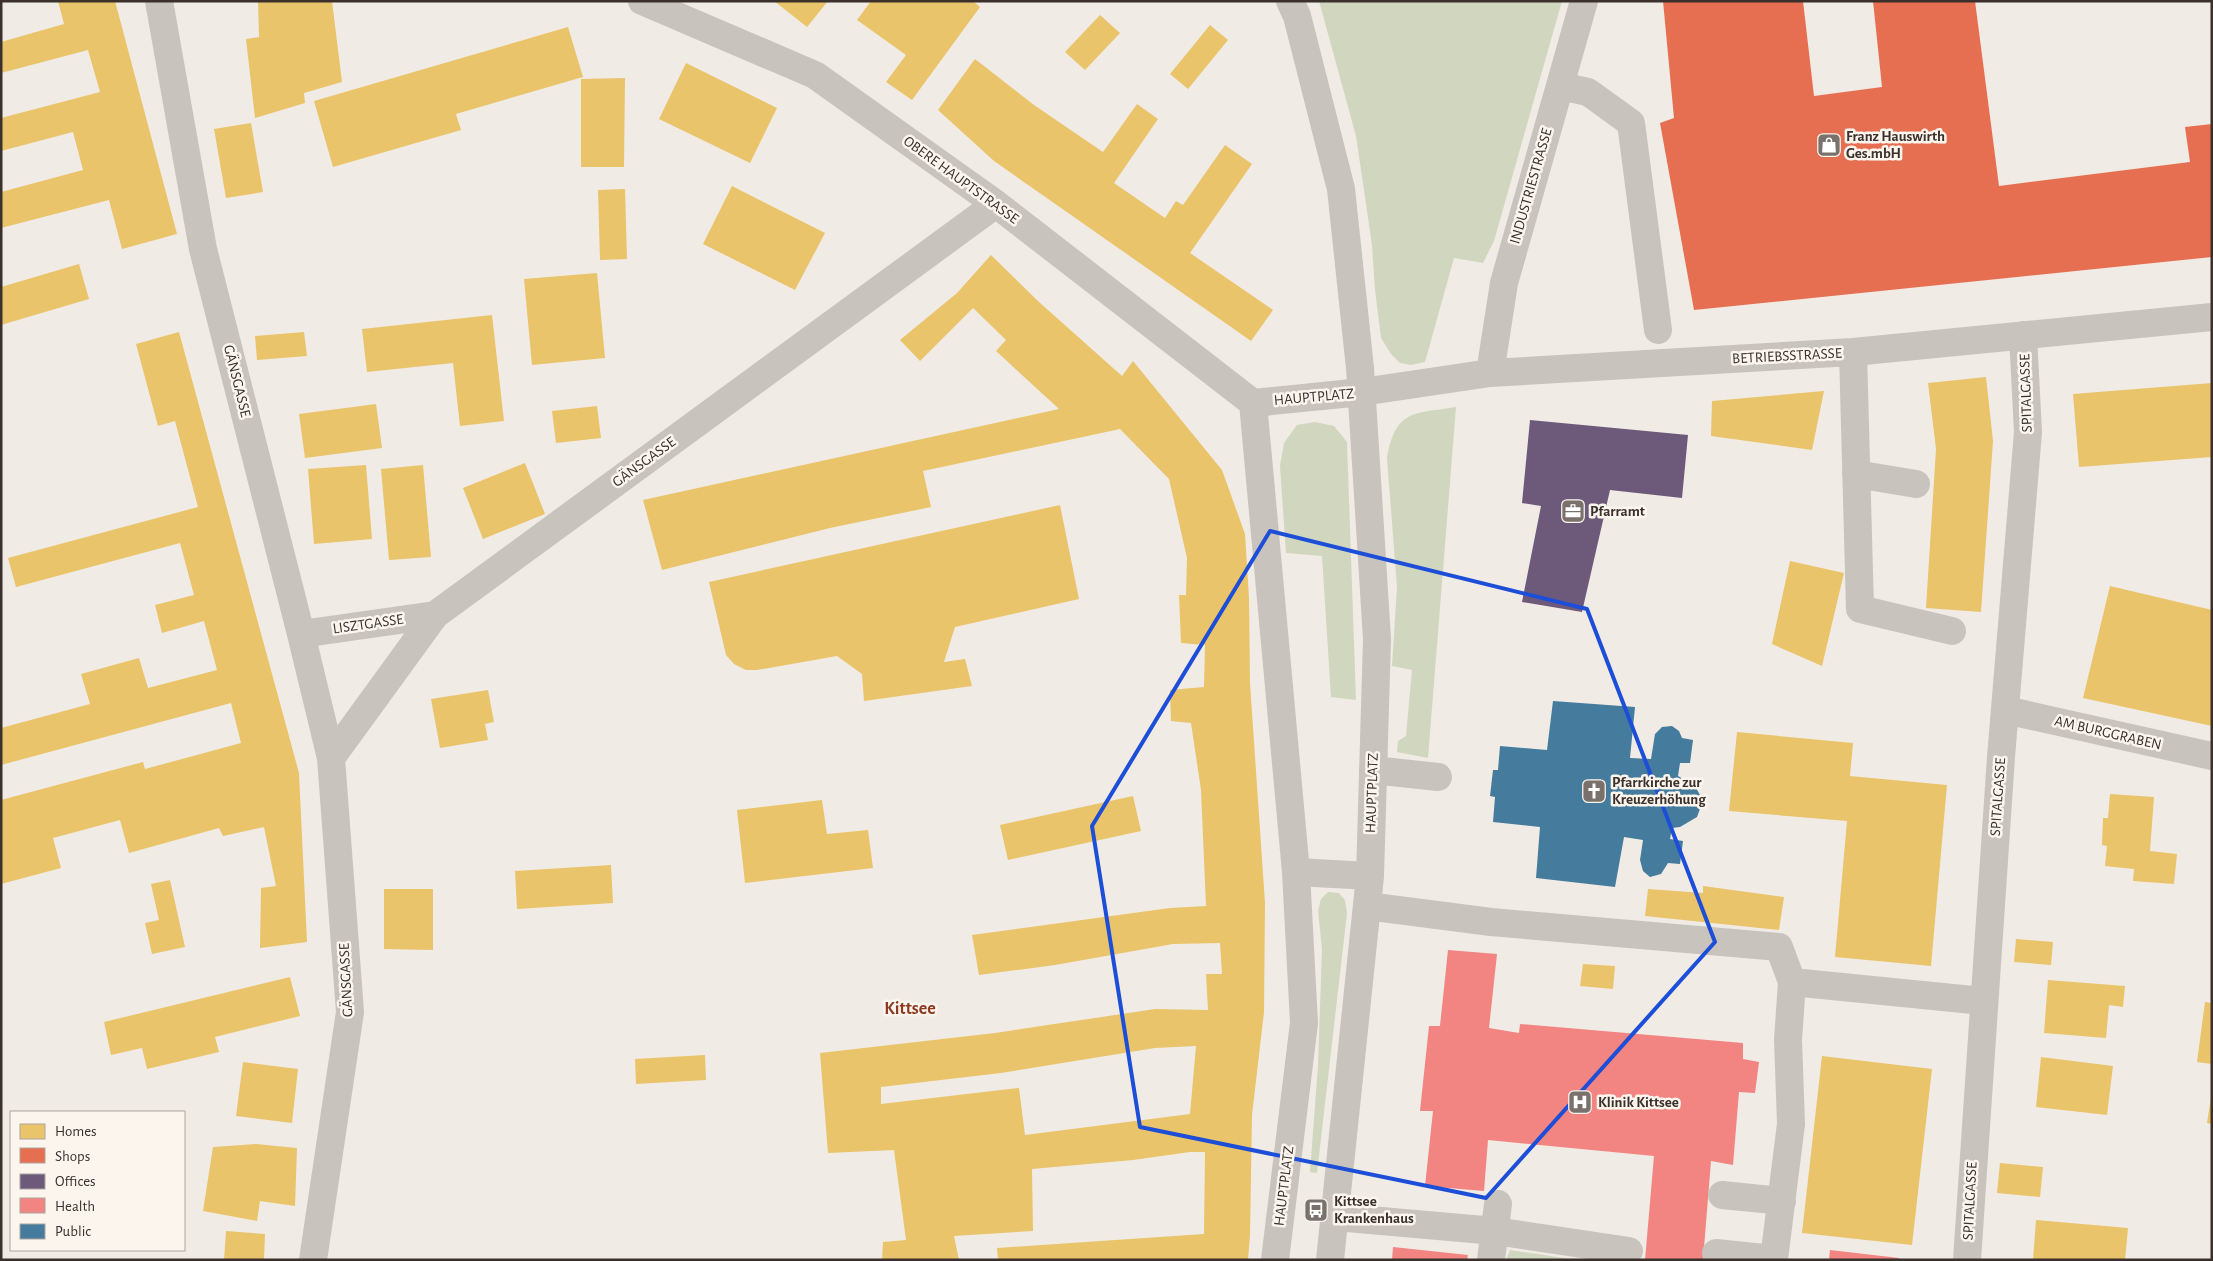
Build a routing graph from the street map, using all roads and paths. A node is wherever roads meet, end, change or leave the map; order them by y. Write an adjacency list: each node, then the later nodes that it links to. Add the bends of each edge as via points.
1 (159, 1): 18 (street, GÄNSGASSE, via 203,248)
2 (642, 1): 6 (street, OBERE HAUPTSTRASSE, via 815,75)
3 (1290, 1): 12 (street, via 1341,189)
4 (1584, 1): 5 (street, INDUSTRIESTRASSE)
5 (1560, 86): 8 (street, via 1588,92 1631,123); 11 (street, INDUSTRIESTRASSE, via 1504,283)
6 (996, 204): 13 (street, OBERE HAUPTSTRASSE); 16 (street, GÄNSGASSE)
7 (2212, 316): 9 (street, BETRIEBSSTRASSE)
8 (1658, 330)
9 (2023, 335): 10 (street, BETRIEBSSTRASSE); 19 (street, SPITALGASSE, via 2028,432)
10 (1853, 352): 11 (street, BETRIEBSSTRASSE); 14 (street)
11 (1490, 373): 12 (street, BETRIEBSSTRASSE)
12 (1362, 392): 13 (street, HAUPTPLATZ); 22 (street, HAUPTPLATZ, via 1376,639)
13 (1253, 402): 24 (street, HAUPTPLATZ)
14 (1856, 474): 15 (street); 17 (street, via 1860,609)
15 (1916, 484)
16 (435, 615): 18 (street, LISZTGASSE); 21 (street, GÄNSGASSE)
17 (1952, 631)
18 (301, 634): 21 (street, GÄNSGASSE)
19 (2004, 710): 20 (street, AM BURGGRABEN); 28 (street, SPITALGASSE)
20 (2212, 756)
21 (331, 758): 36 (street, GÄNSGASSE, via 350,1012)
22 (1373, 770): 23 (street); 25 (street, HAUPTPLATZ)
23 (1438, 777)
24 (1296, 872): 25 (street); 37 (street, HAUPTPLATZ, via 1304,1023)
25 (1370, 876): 26 (street, HAUPTPLATZ)
26 (1367, 906): 27 (street, via 1491,922 1779,947); 32 (street, HAUPTPLATZ)
27 (1792, 982): 28 (street); 30 (street, via 1788,1040 1791,1124)
28 (1984, 1001): 40 (street, SPITALGASSE)
29 (1722, 1195): 30 (street)
30 (1782, 1201): 35 (street, via 1774,1259)
31 (1498, 1204): 33 (street)
32 (1336, 1217): 33 (street); 38 (street, HAUPTPLATZ)
33 (1495, 1231): 34 (street); 39 (street)
34 (1629, 1251)
35 (1716, 1253)
36 (314, 1260)
37 (1275, 1260)
38 (1330, 1260)
39 (1491, 1260)
40 (1966, 1260)

